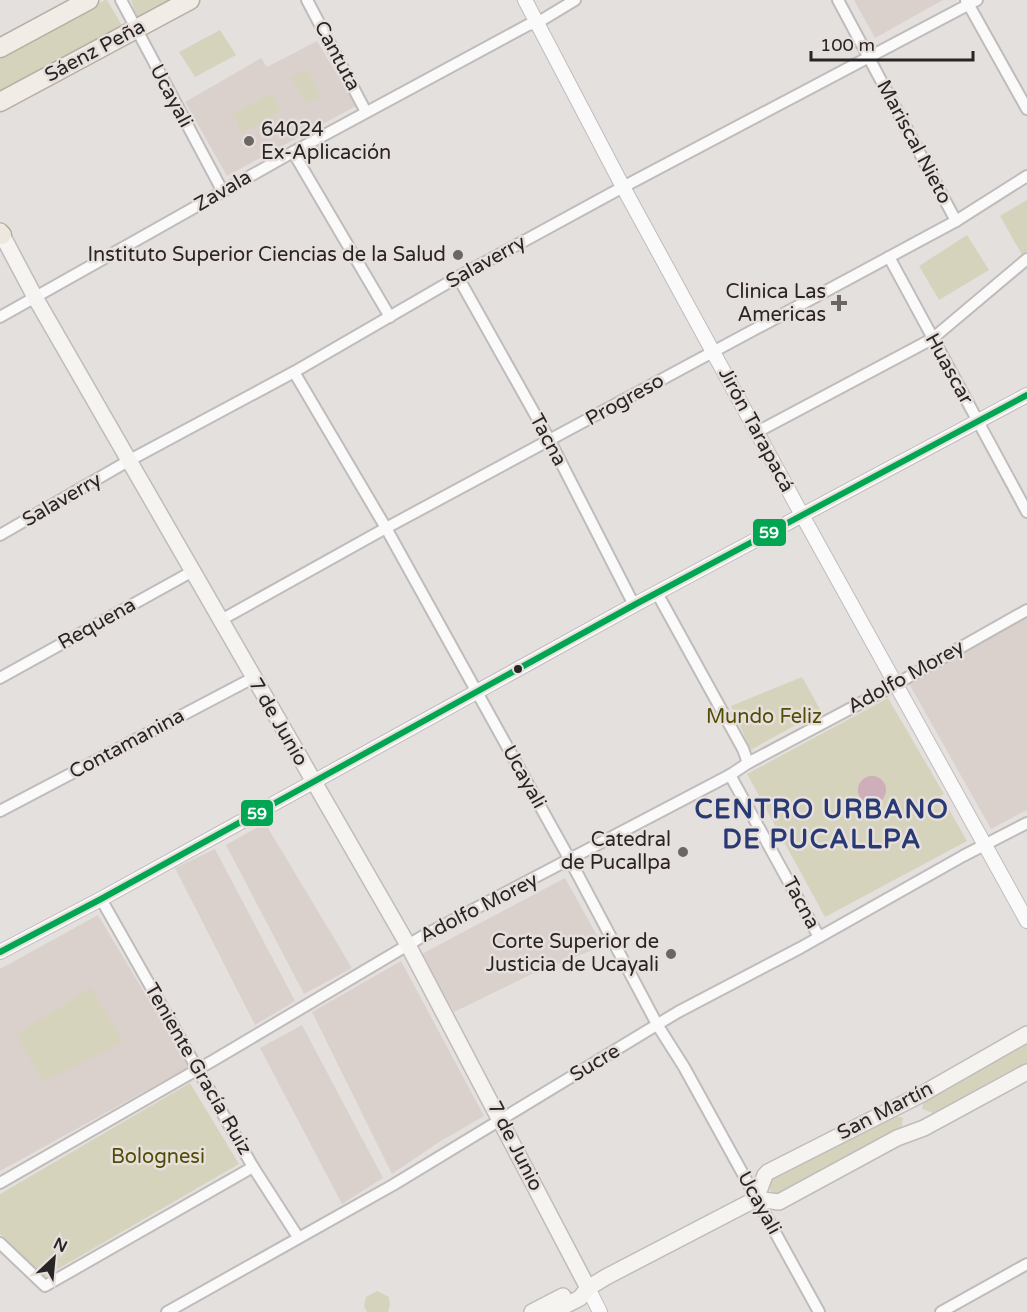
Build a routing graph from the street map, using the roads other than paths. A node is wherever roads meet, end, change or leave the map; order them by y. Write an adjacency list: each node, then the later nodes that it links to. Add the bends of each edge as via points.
1 (89, 0): 11 (main road)
2 (121, 0): 10 (street, Ucayali)
3 (190, 0): 10 (main road, Sáenz Peña)
4 (308, 0): 15 (street, Cantuta)
5 (525, 0): 9 (street, Jirón Tarapacá)
6 (575, 0): 9 (street, Zavala)
7 (838, 0): 12 (street, Mariscal Nieto)
8 (971, 2): 12 (street, Salaverry); 14 (street)
9 (537, 23): 15 (street, Zavala); 18 (street, Jirón Tarapacá)
10 (135, 30): 13 (main road, Sáenz Peña); 19 (street, Ucayali)
11 (0, 48)
12 (869, 57): 18 (street, Salaverry); 20 (street, Mariscal Nieto)
13 (0, 102)
14 (1027, 109)
15 (366, 112): 16 (street, Zavala)
16 (293, 152): 19 (street, Zavala); 27 (street)
17 (1027, 176): 20 (street, Progreso)
18 (623, 187): 24 (street, Salaverry); 29 (street, Jirón Tarapacá)
19 (223, 192): 25 (street, Zavala)
20 (956, 221): 22 (street, Progreso)
21 (1, 233): 25 (main road, 7 de Junio)
22 (889, 257): 28 (street, Huascar); 29 (street, Progreso)
23 (1027, 259): 28 (street)
24 (458, 277): 27 (street, Salaverry); 34 (street, Tacna)
25 (36, 299): 26 (street, Zavala); 35 (main road, 7 de Junio)
26 (0, 317)
27 (390, 317): 30 (street, Salaverry)
28 (932, 339): 32 (street, Huascar); 33 (street)
29 (713, 352): 33 (street, Jirón Tarapacá); 34 (street, Progreso)
30 (294, 372): 35 (street, Salaverry); 38 (street, Ucayali)
31 (1027, 395): 32 (street)
32 (978, 421): 36 (street, Huascar); 37 (street)
33 (757, 432): 37 (street, Jirón Tarapacá)
34 (550, 441): 38 (street, Progreso); 42 (street, Tacna)
35 (130, 460): 39 (street, Salaverry); 40 (main road, 7 de Junio)
36 (1027, 512)
37 (801, 515): 41 (street); 47 (street, Jirón Tarapacá)
38 (386, 528): 44 (street, Progreso); 48 (street, Ucayali)
39 (0, 535)
40 (193, 571): 44 (main road, 7 de Junio); 45 (street, Requena)
41 (657, 593): 42 (street); 49 (street)
42 (634, 605): 48 (street)
43 (1027, 610): 47 (street, Adolfo Morey)
44 (221, 620): 46 (main road, 7 de Junio)
45 (0, 678)
46 (253, 678): 51 (main road, 7 de Junio); 52 (street, Contamanina)
47 (895, 684): 49 (street, Adolfo Morey); 54 (street, Jirón Tarapacá)
48 (477, 692): 51 (street); 55 (street, Ucayali)
49 (748, 763): 50 (street, Adolfo Morey)
50 (730, 775): 55 (street, Adolfo Morey); 58 (street, Tacna)
51 (312, 782): 56 (street); 59 (main road, 7 de Junio)
52 (0, 811)
53 (1027, 823): 54 (street, Sucre)
54 (986, 845): 57 (street, Jirón Tarapacá); 58 (street, Sucre)
55 (570, 860): 59 (street, Adolfo Morey); 61 (street, Ucayali)
56 (101, 899): 60 (street); 63 (street, Teniente Gracía Ruiz)
57 (1027, 921)
58 (819, 938): 61 (street, Sucre)
59 (408, 945): 63 (street, Adolfo Morey); 65 (main road, 7 de Junio)
60 (0, 952)
61 (658, 1026): 65 (street, Sucre); 68 (street, Ucayali)
62 (1027, 1034): 68 (main road, San Martín, via 922,1094 768,1172)
63 (198, 1069): 66 (street, Teniente Gracía Ruiz); 67 (street, Adolfo Morey)
64 (1027, 1072): 68 (main road, San Martín, via 779,1203)
65 (501, 1120): 69 (street, Sucre); 72 (main road, 7 de Junio)
66 (254, 1167): 69 (street, Teniente Gracía Ruiz); 70 (street, via 45,1286)
67 (0, 1183)
68 (756, 1199): 72 (main road, San Martín); 77 (street, Ucayali)
69 (298, 1237): 73 (street, Sucre)
70 (0, 1243)
71 (1027, 1264): 78 (street)
72 (588, 1288): 74 (main road, San Martín, via 576,1289); 75 (main road, San Martín, via 580,1298); 76 (street, 7 de Junio)
73 (174, 1310)
74 (532, 1312)
75 (553, 1312)
76 (600, 1312)
77 (819, 1312)
78 (940, 1312)

